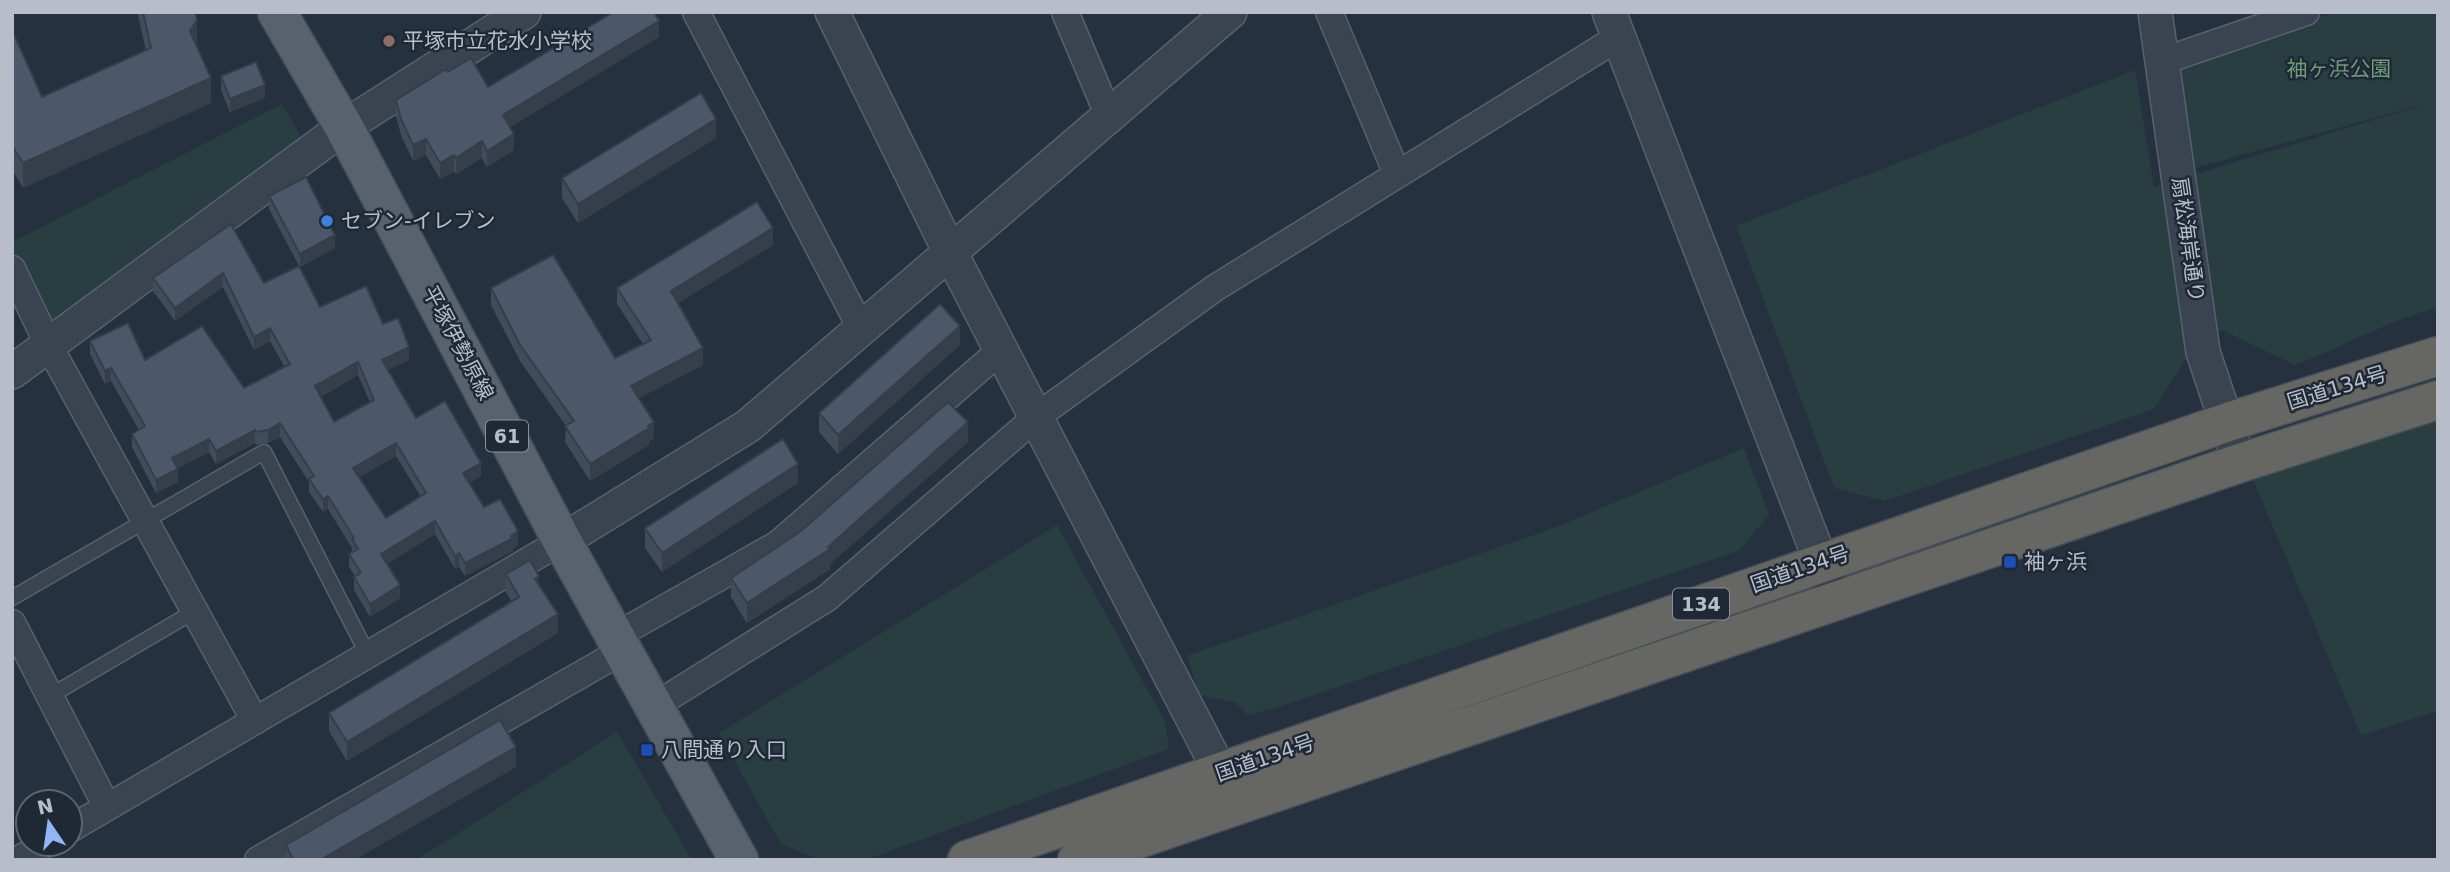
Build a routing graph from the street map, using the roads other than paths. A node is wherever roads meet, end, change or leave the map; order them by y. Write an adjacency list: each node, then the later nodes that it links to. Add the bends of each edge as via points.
1 (277, 12): 13 (main road, 平塚伊勢原線 / 61)
2 (524, 12): 13 (street)
3 (696, 12): 17 (street)
4 (832, 12): 15 (street)
5 (1065, 12): 12 (street)
6 (1230, 12): 12 (street)
7 (1329, 12): 14 (street)
8 (2155, 12): 11 (street, 扇松海岸通り)
9 (2306, 12): 11 (street)
10 (1614, 25): 14 (street); 28 (street)
11 (2163, 61): 24 (street, 扇松海岸通り, via 2203,352)
12 (1108, 114): 15 (street)
13 (344, 127): 18 (street); 27 (main road, 平塚伊勢原線 / 61)
14 (1397, 174): 23 (street, via 1215,288)
15 (950, 252): 17 (street); 19 (street)
16 (12, 269): 18 (street)
17 (861, 328): 27 (street, via 748,426)
18 (49, 346): 21 (street); 26 (street)
19 (1001, 351): 23 (street); 33 (street, via 778,544)
20 (2438, 356): 24 (highway, 国道134号 / 134)
21 (12, 372)
22 (2438, 400): 25 (highway, 国道134号 / 134)
23 (1036, 417): 36 (street, via 827,598); 38 (street)
24 (2228, 422): 25 (street, 扇松海岸通り); 28 (highway, 国道134号 / 134)
25 (2240, 463): 30 (highway, 国道134号 / 134)
26 (144, 519): 29 (lane); 31 (street); 34 (lane, via 264,452)
27 (562, 541): 33 (main road, 平塚伊勢原線 / 61); 34 (street)
28 (1821, 561): 30 (street); 38 (highway, 国道134号 / 134)
29 (12, 598)
30 (1836, 601): 44 (highway, 国道134号 / 134)
31 (195, 611): 35 (lane); 37 (street)
32 (12, 623): 35 (street)
33 (618, 644): 36 (main road, 平塚伊勢原線 / 61); 41 (street)
34 (368, 655): 37 (street)
35 (50, 696): 39 (street)
36 (653, 707): 42 (main road, 平塚伊勢原線 / 61)
37 (255, 721): 39 (street)
38 (1221, 773): 43 (highway, 国道134号 / 134)
39 (107, 807): 40 (street)
40 (84, 821)
41 (258, 860)
42 (739, 860)
43 (967, 860)
44 (1077, 860)

